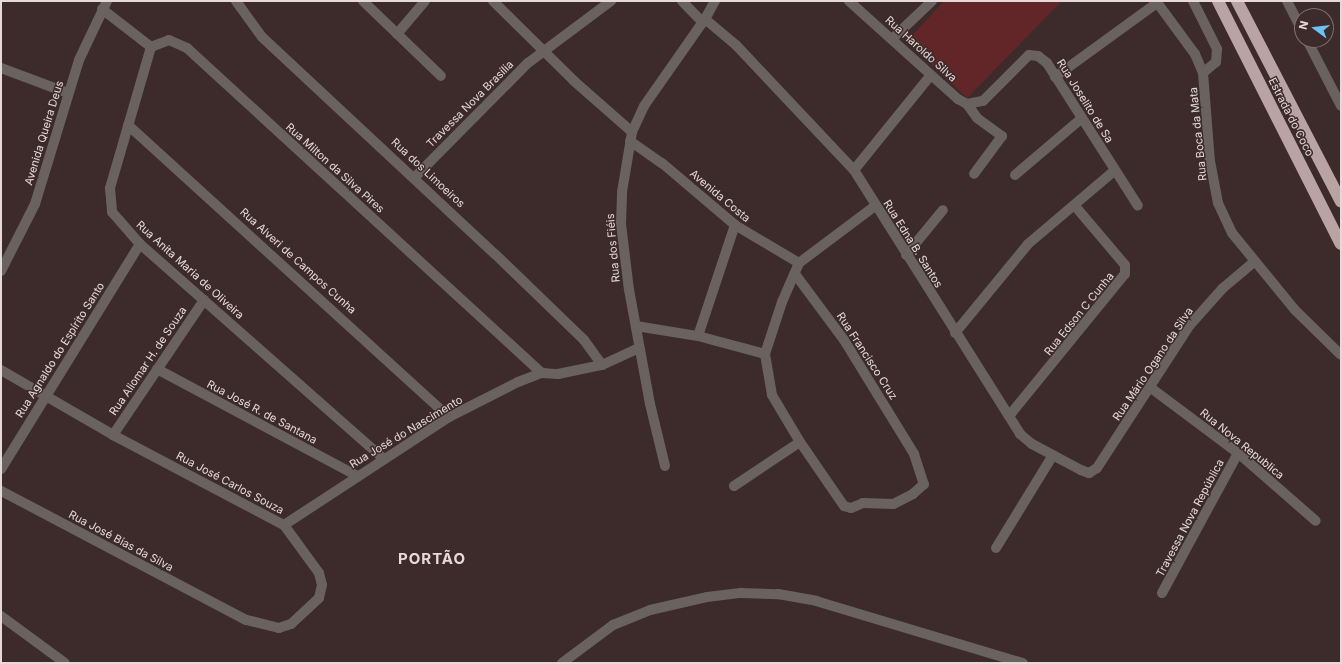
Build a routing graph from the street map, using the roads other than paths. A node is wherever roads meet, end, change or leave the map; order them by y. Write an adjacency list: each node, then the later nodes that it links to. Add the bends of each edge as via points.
1 (236, 1): 39 (street, Rua dos Limoeiros, via 262,37)
2 (363, 1): 19 (street)
3 (425, 1): 19 (street)
4 (493, 1): 23 (street, Avenida Costa)
5 (611, 1): 23 (street, Travessa Nova Brasília)
6 (682, 1): 18 (street, Rua Edna B. Santos)
7 (715, 1): 18 (street, Rua dos Fiéis)
8 (849, 1): 16 (street, Rua Haroldo Silva)
9 (932, 1): 20 (street)
10 (1193, 1): 25 (street, via 1217,49 1216,62)
11 (1218, 1): 47 (highway, Estrada do Coco)
12 (1237, 1): 40 (highway, Estrada do Coco)
13 (1287, 1): 17 (street)
14 (1156, 2): 25 (street, Rua Boca da Mata, via 1195,54); 28 (street)
15 (105, 5): 21 (street); 29 (street, Avenida Queira Deus)
16 (861, 5): 20 (street, Rua Haroldo Silva)
17 (1294, 15)
18 (704, 21): 34 (street, Rua dos Fiéis, via 655,89); 35 (street, Rua Edna B. Santos, via 736,45)
19 (397, 34): 27 (street)
20 (892, 39): 26 (street, Rua Haroldo Silva)
21 (151, 46): 33 (street, Rua Anita Maria de Oliveira); 63 (street, Rua Milton da Silva Pires, via 169,40 187,48)
22 (1311, 48): 31 (street)
23 (543, 50): 34 (street, Avenida Costa); 39 (street, Travessa Nova Brasília)
24 (1, 68): 29 (street)
25 (1203, 73): 50 (street, Rua Boca da Mata, via 1210,161 1218,203 1232,233)
26 (931, 74): 30 (street, Rua Haroldo Silva); 35 (street)
27 (441, 76)
28 (1056, 77): 30 (street, Rua Joselito de Sa, via 1038,56 1028,55 983,100); 32 (street, Rua Joselito de Sa)
29 (68, 93): 51 (street, Avenida Queira Deus, via 35,204)
30 (962, 102): 37 (street, Rua Haroldo Silva, via 977,118 1002,136)
31 (1341, 106)
32 (1082, 118): 36 (street, Rua Joselito de Sa); 38 (street)
33 (128, 125): 46 (street, Rua Anita Maria de Oliveira, via 109,202 112,212); 67 (street, Rua Alveri de Campos Cunha)
34 (631, 136): 45 (street, Avenida Costa); 54 (street, Rua dos Fiéis, via 622,192 621,224)
35 (854, 170): 41 (street, Rua Edna B. Santos)
36 (1114, 171): 42 (street); 43 (street, Rua Joselito de Sa)
37 (974, 174)
38 (1016, 175)
39 (415, 177): 60 (street, Rua dos Limoeiros, via 568,324)
40 (1341, 202)
41 (875, 206): 48 (street, Rua Edna B. Santos); 49 (street)
42 (1075, 206): 55 (street, via 1028,244); 66 (street, Rua Edson C Cunha, via 1125,265 1126,274)
43 (1138, 206)
44 (943, 210): 48 (street)
45 (735, 225): 49 (street, Avenida Costa); 56 (street)
46 (140, 244): 53 (street, Rua Anita Maria de Oliveira); 65 (street, Rua Agnaldo do Espírito Santo)
47 (1341, 244)
48 (906, 255): 55 (street, Rua Edna B. Santos)
49 (799, 263): 52 (street)
50 (1253, 263): 59 (street, Rua Boca da Mata, via 1295,310); 64 (street, Rua Mário Ogano da Silva, via 1204,309)
51 (1, 271)
52 (795, 274): 58 (street, via 782,302); 69 (street, Rua Francisco Cruz, via 848,347 914,454 924,484 913,494 893,504 863,503 851,508 840,500)
53 (204, 300): 61 (street, Rua Aliomar H. de Souza); 72 (street, Rua Anita Maria de Oliveira)
54 (636, 326): 56 (street); 57 (street, Rua dos Fiéis)
55 (955, 333): 66 (street, Rua Edna B. Santos)
56 (698, 336): 58 (street)
57 (639, 348): 60 (street, Rua José do Nascimento); 73 (street, Rua dos Fiéis)
58 (765, 354): 69 (street, via 772,395)
59 (1341, 355)
60 (602, 365): 63 (street, Rua José do Nascimento, via 558,374)
61 (157, 369): 68 (street, Rua Aliomar H. de Souza); 76 (street, Rua José R. de Santana)
62 (1, 370): 65 (street, Rua José Carlos Souza)
63 (542, 373): 67 (street, Rua José do Nascimento)
64 (1151, 388): 70 (street, Rua Nova Republica); 74 (street, Rua Mário Ogano da Silva)
65 (44, 396): 68 (street, Rua José Carlos Souza); 75 (street, Rua Agnaldo do Espírito Santo)
66 (1009, 416): 71 (street, Rua Edna B. Santos, via 1020,434)
67 (449, 417): 72 (street, Rua José do Nascimento)
68 (113, 435): 80 (street, Rua José Carlos Souza)
69 (800, 442): 77 (street)
70 (1238, 453): 79 (street, Rua Nova Republica); 82 (street, Travessa Nova República)
71 (1053, 456): 74 (street, Rua Edna B. Santos, via 1081,470 1089,472); 81 (street)
72 (383, 458): 76 (street, Rua José do Nascimento)
73 (666, 466)
74 (1097, 468)
75 (1, 469)
76 (357, 476): 80 (street, Rua José do Nascimento)
77 (734, 486)
78 (1, 491): 83 (street, Rua José Bias da Silva)
79 (1316, 521)
80 (284, 525): 83 (street, Rua José Carlos Souza, via 319,573 322,585 319,598 291,624 279,628)
81 (996, 548)
82 (1162, 594)
83 (230, 613)
84 (1, 616): 85 (street)
85 (65, 663)
86 (562, 663): 87 (street, via 613,625 650,610 707,597 741,593 778,594 816,601)
87 (1022, 663)

